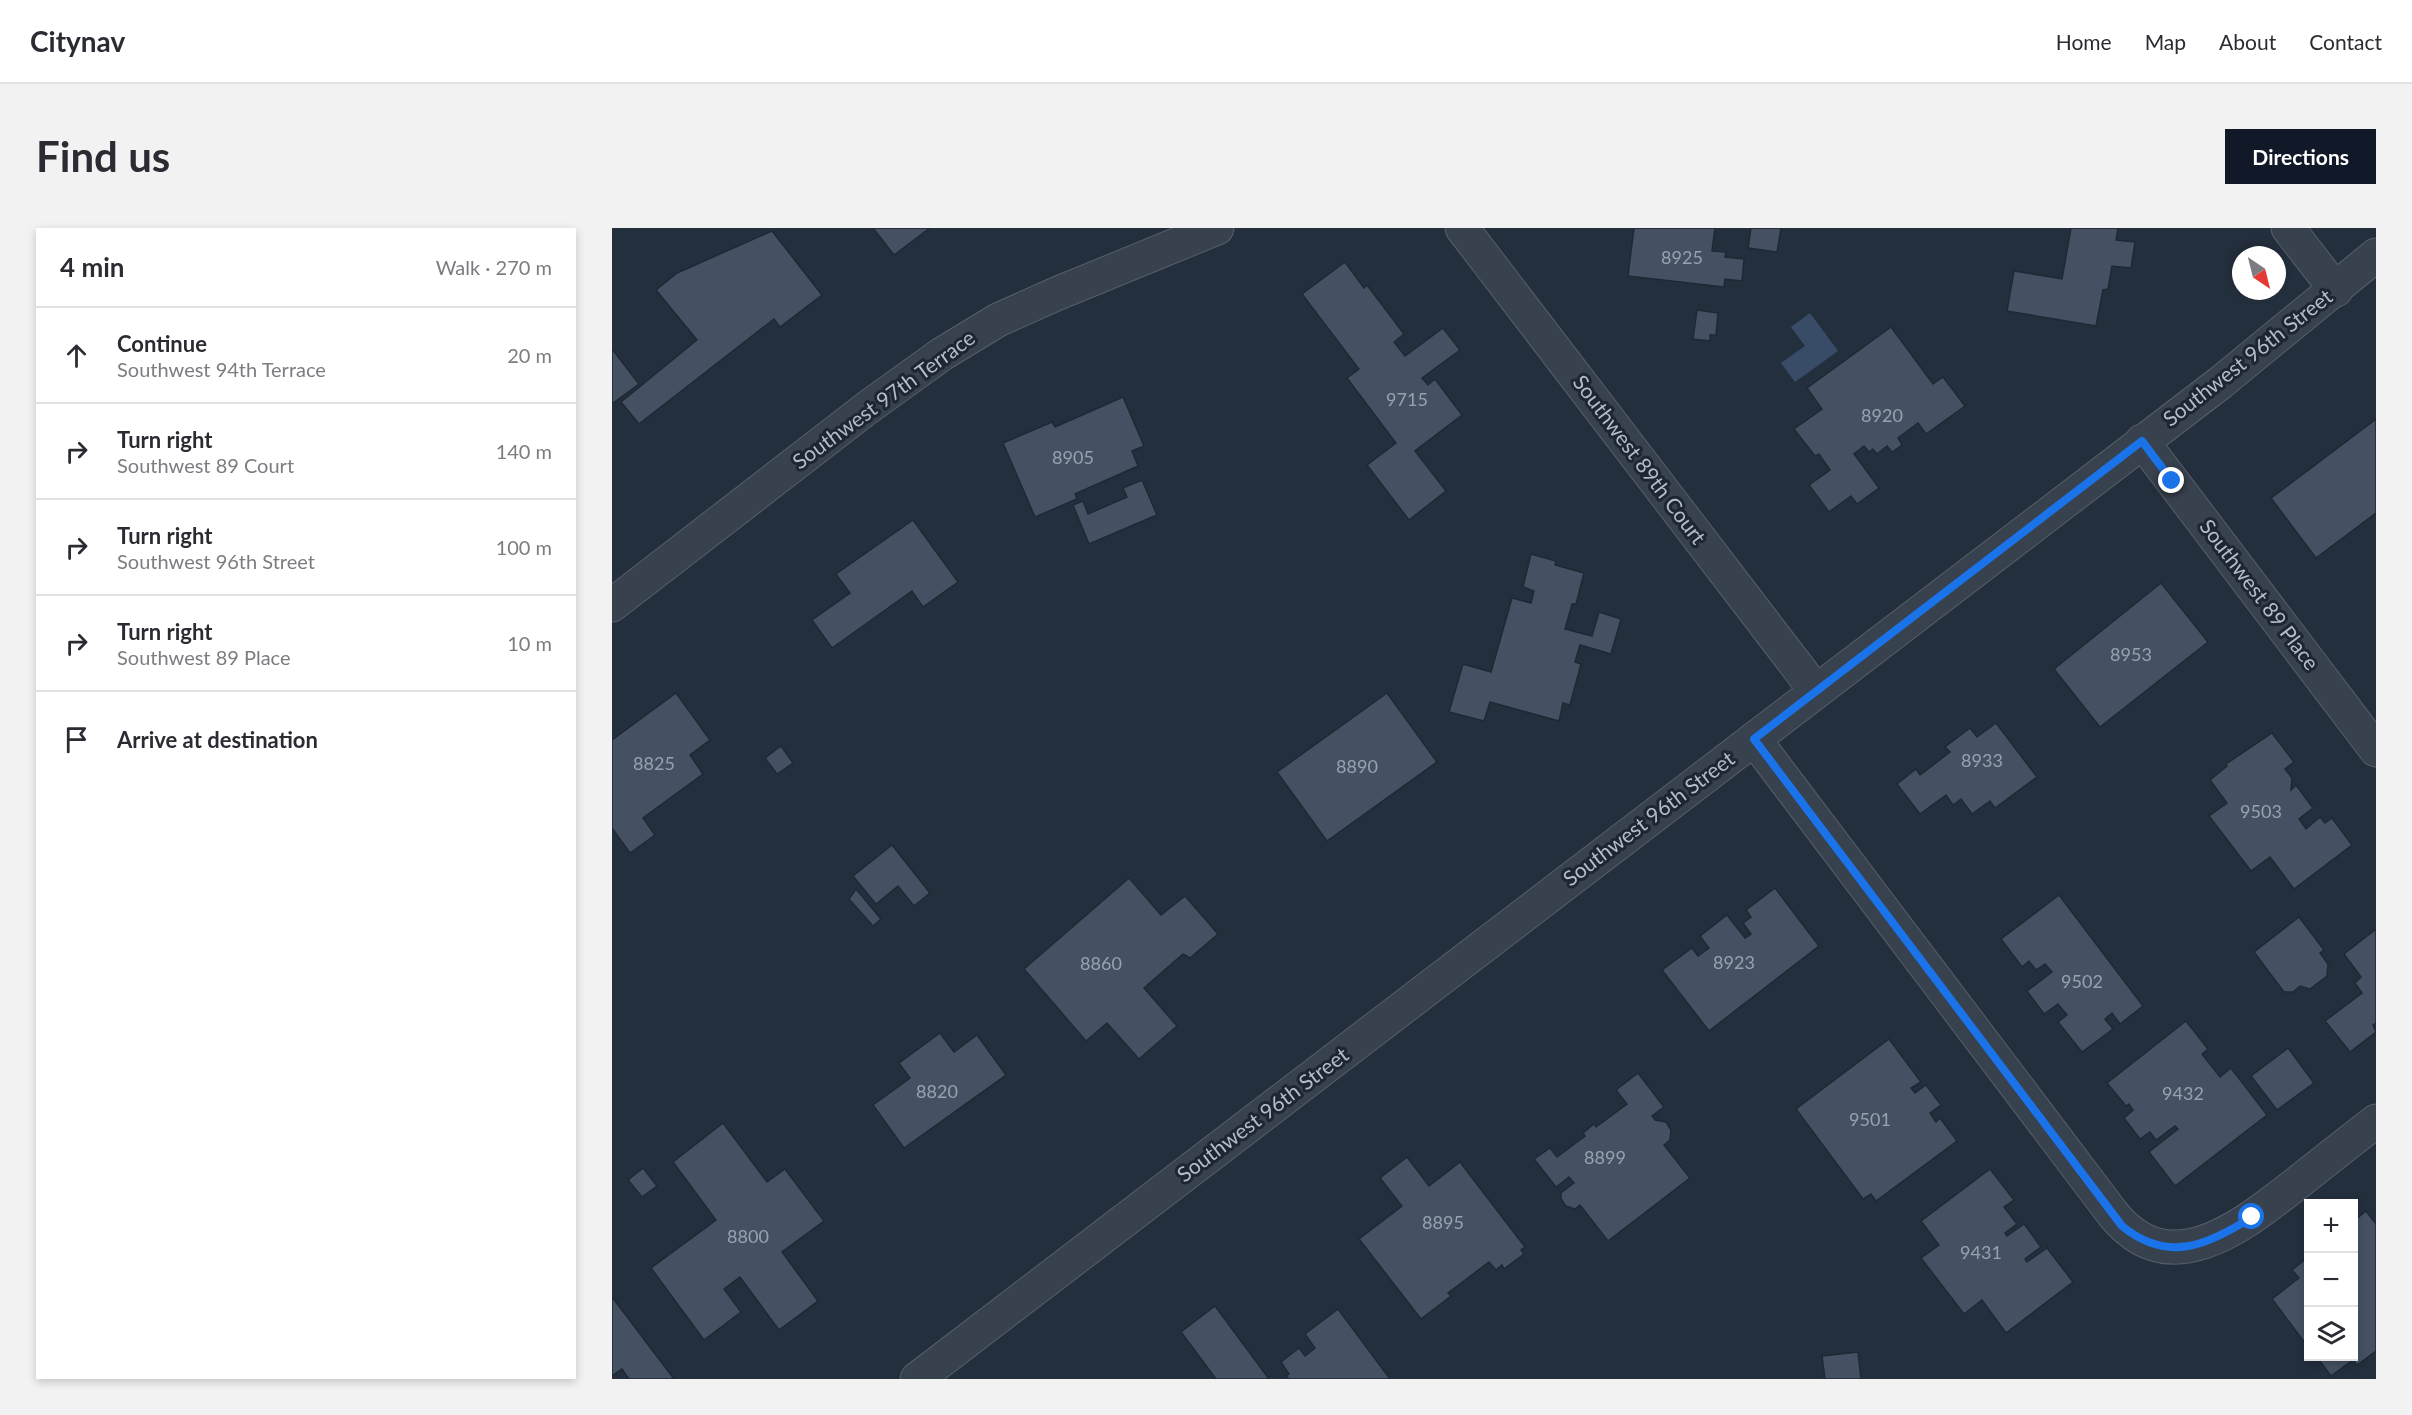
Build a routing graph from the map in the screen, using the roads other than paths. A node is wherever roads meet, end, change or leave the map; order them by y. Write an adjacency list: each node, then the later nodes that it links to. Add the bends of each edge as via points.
1 (1217, 228): 7 (street, Southwest 97th Terrace, via 998,320 942,354)
2 (1462, 228): 8 (street, Southwest 89th Court)
3 (2288, 228): 5 (street)
4 (2376, 255): 5 (street, Southwest 96th Street)
5 (2336, 290): 6 (street, Southwest 96th Street)
6 (2142, 441): 8 (street, Southwest 96th Street); 10 (street, Southwest 89 Place)
7 (612, 605)
8 (1816, 691): 9 (street, Southwest 96th Street)
9 (1754, 739): 11 (street, via 2122,1226 2147,1243 2164,1247 2193,1245 2237,1226); 12 (street, Southwest 96th Street)
10 (2376, 750)
11 (2376, 1121)
12 (917, 1379)

